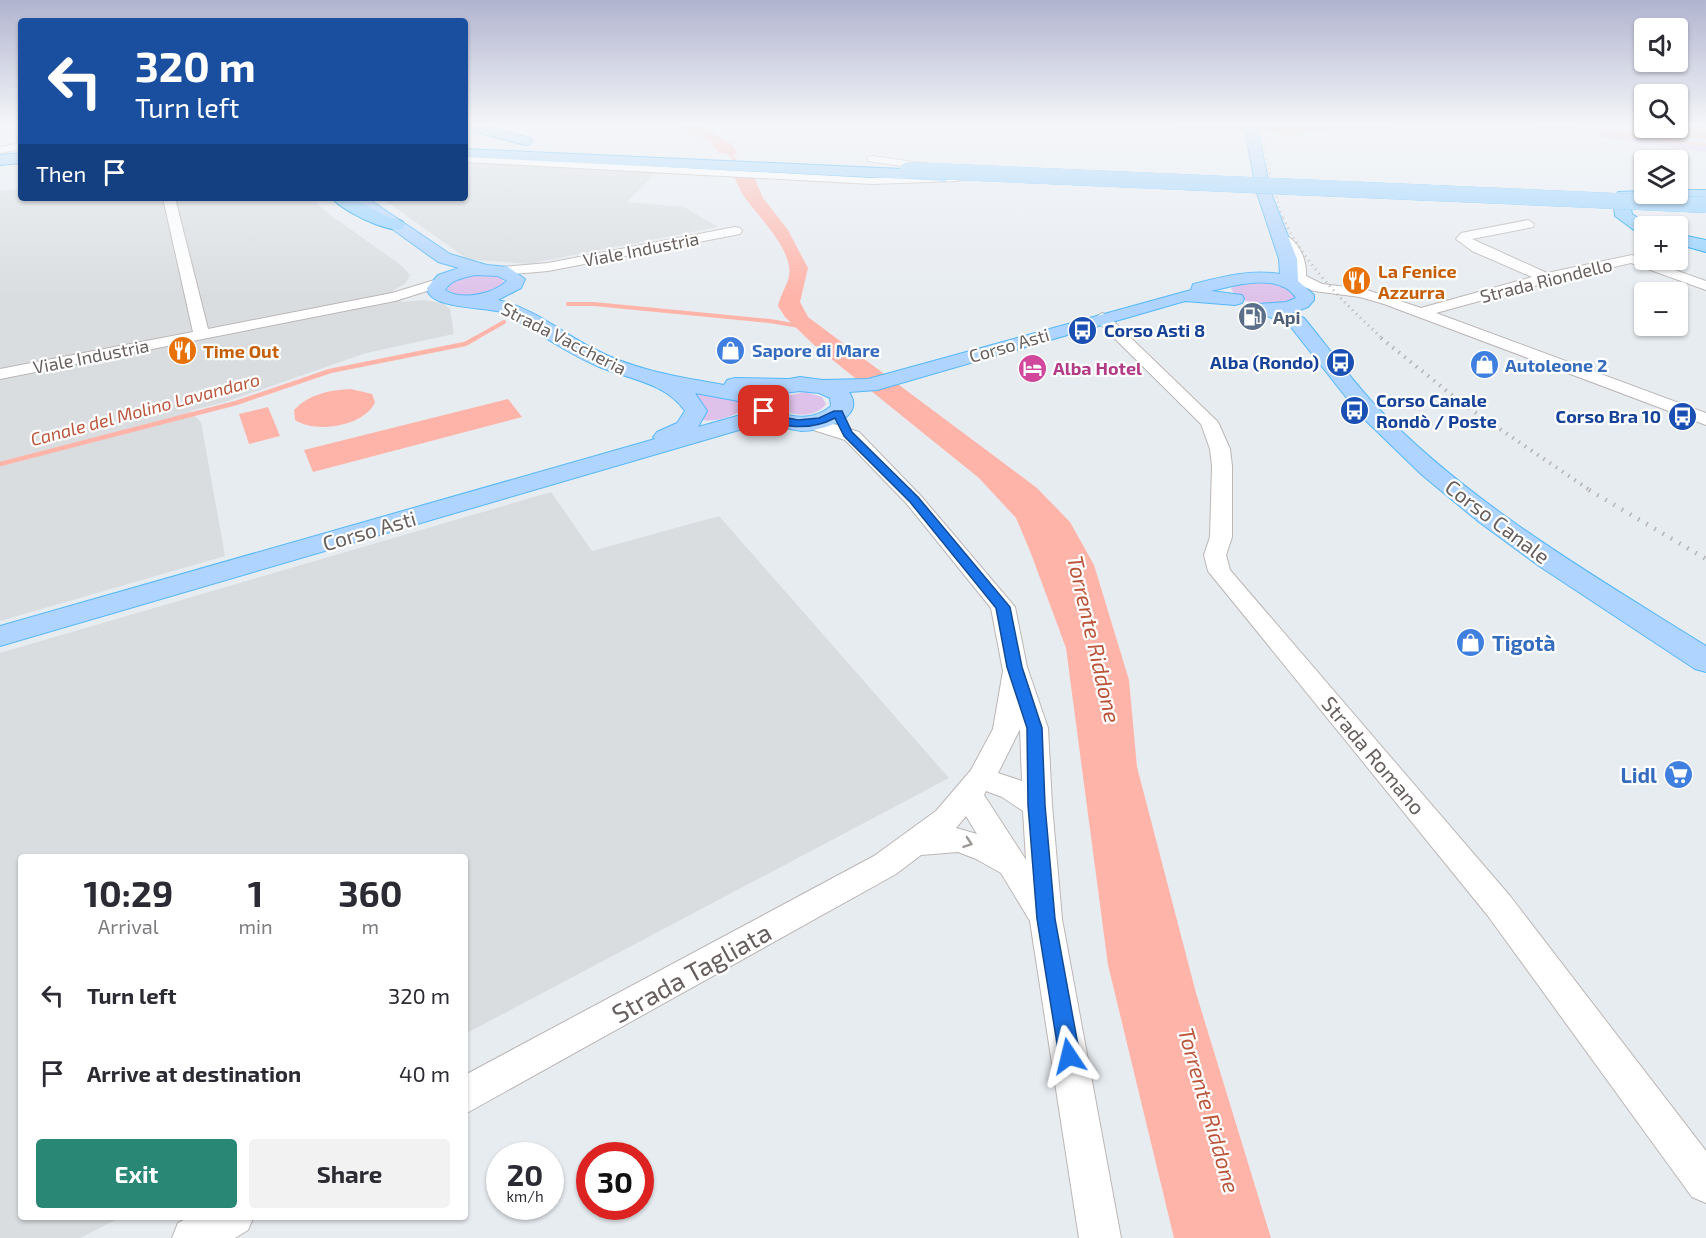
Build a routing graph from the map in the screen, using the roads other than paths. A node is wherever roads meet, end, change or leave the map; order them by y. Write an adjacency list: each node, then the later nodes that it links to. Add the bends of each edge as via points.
1 (1061, 182): 5 (street)
2 (1114, 182): 6 (highway, bridge)
3 (1145, 182): 5 (street)
4 (1261, 182): 5 (main road)
5 (1263, 189): 16 (main road)
6 (1435, 197): 10 (highway, bridge); 11 (highway)
7 (170, 201): 32 (street)
8 (345, 201): 14 (highway)
9 (362, 201): 14 (main road)
10 (1706, 201): 12 (highway, via 1650,200 1622,206 1624,216)
11 (1644, 216)
12 (1634, 222)
13 (1528, 224): 21 (street, via 1463,239)
14 (396, 225): 19 (main road)
15 (735, 231): 20 (street, Viale Industria)
16 (1277, 232): 22 (main road, via 1288,260); 23 (main road, via 1277,265); 26 (street, via 1296,254 1300,280)
17 (1688, 242): 18 (highway)
18 (1706, 246)
19 (444, 258): 20 (main road); 25 (main road, via 451,268)
20 (504, 277): 25 (main road, via 463,272); 27 (main road, via 494,296); 37 (main road, Strada Vaccheria, via 525,309 635,368 701,382)
21 (1546, 278): 24 (street, Strada Riondello, via 1632,259); 30 (street, Strada Riondello)
22 (1289, 284): 23 (main road, via 1271,279); 28 (main road, via 1301,290)
23 (1236, 286): 29 (main road); 31 (main road, Corso Asti)
24 (1706, 286)
25 (443, 287): 27 (main road); 32 (street, Viale Industria)
26 (1334, 290): 28 (street); 30 (street, via 1362,293)
27 (470, 300): 35 (main road, Strada Vaccheria, via 508,308 589,355)
28 (1302, 301): 29 (main road, via 1284,308); 33 (main road, Corso Canale)
29 (1266, 308): 33 (main road, Corso Canale, via 1297,322)
30 (1419, 313): 41 (street)
31 (1102, 318): 36 (main road, Corso Asti); 54 (street, Strada Romano, via 1209,422 1222,466 1221,537 1215,555 1218,571 1500,906)
32 (201, 334): 34 (street, Viale Industria)
33 (1317, 348): 46 (main road, Corso Canale, via 1368,410 1431,470 1549,560)
34 (0, 374)
35 (663, 381): 40 (main road, Strada Vaccheria, via 750,396); 44 (main road, via 686,395 694,406 693,420 679,432 408,510)
36 (871, 384): 38 (main road, Strada Vaccheria); 39 (main road)
37 (789, 386): 38 (main road, Strada Vaccheria); 40 (main road, via 770,392)
38 (823, 387): 39 (main road, via 838,393)
39 (841, 408): 42 (main road, via 822,421); 43 (street, Strada Tagliata)
40 (766, 409): 42 (main road, via 798,423); 44 (main road, Corso Asti, via 737,423)
41 (1706, 419)
42 (811, 423): 43 (street, Strada Tagliata)
43 (848, 434): 47 (street, Strada Tagliata, via 914,500 1003,607)
44 (362, 532): 45 (main road, Corso Asti)
45 (0, 636)
46 (1706, 662)
47 (1014, 667): 48 (street, Strada Tagliata, via 1007,729); 49 (street, Strada Tagliata, via 1034,728)
48 (974, 786): 49 (street, via 1012,789); 50 (street, Strada Tagliata, via 946,819); 51 (street, Strada Tagliata)
49 (1037, 805): 52 (street, Strada Tagliata)
50 (914, 843): 51 (street, Strada Tagliata, one-way to 51, via 958,840 987,850); 53 (street, Strada Tagliata, via 885,865)
51 (1016, 867): 52 (street, Strada Tagliata)
52 (1046, 919): 57 (street, Strada Tagliata)
53 (468, 1093)
54 (1706, 1183)
55 (227, 1220): 56 (street)
56 (193, 1238)
57 (1100, 1238)

